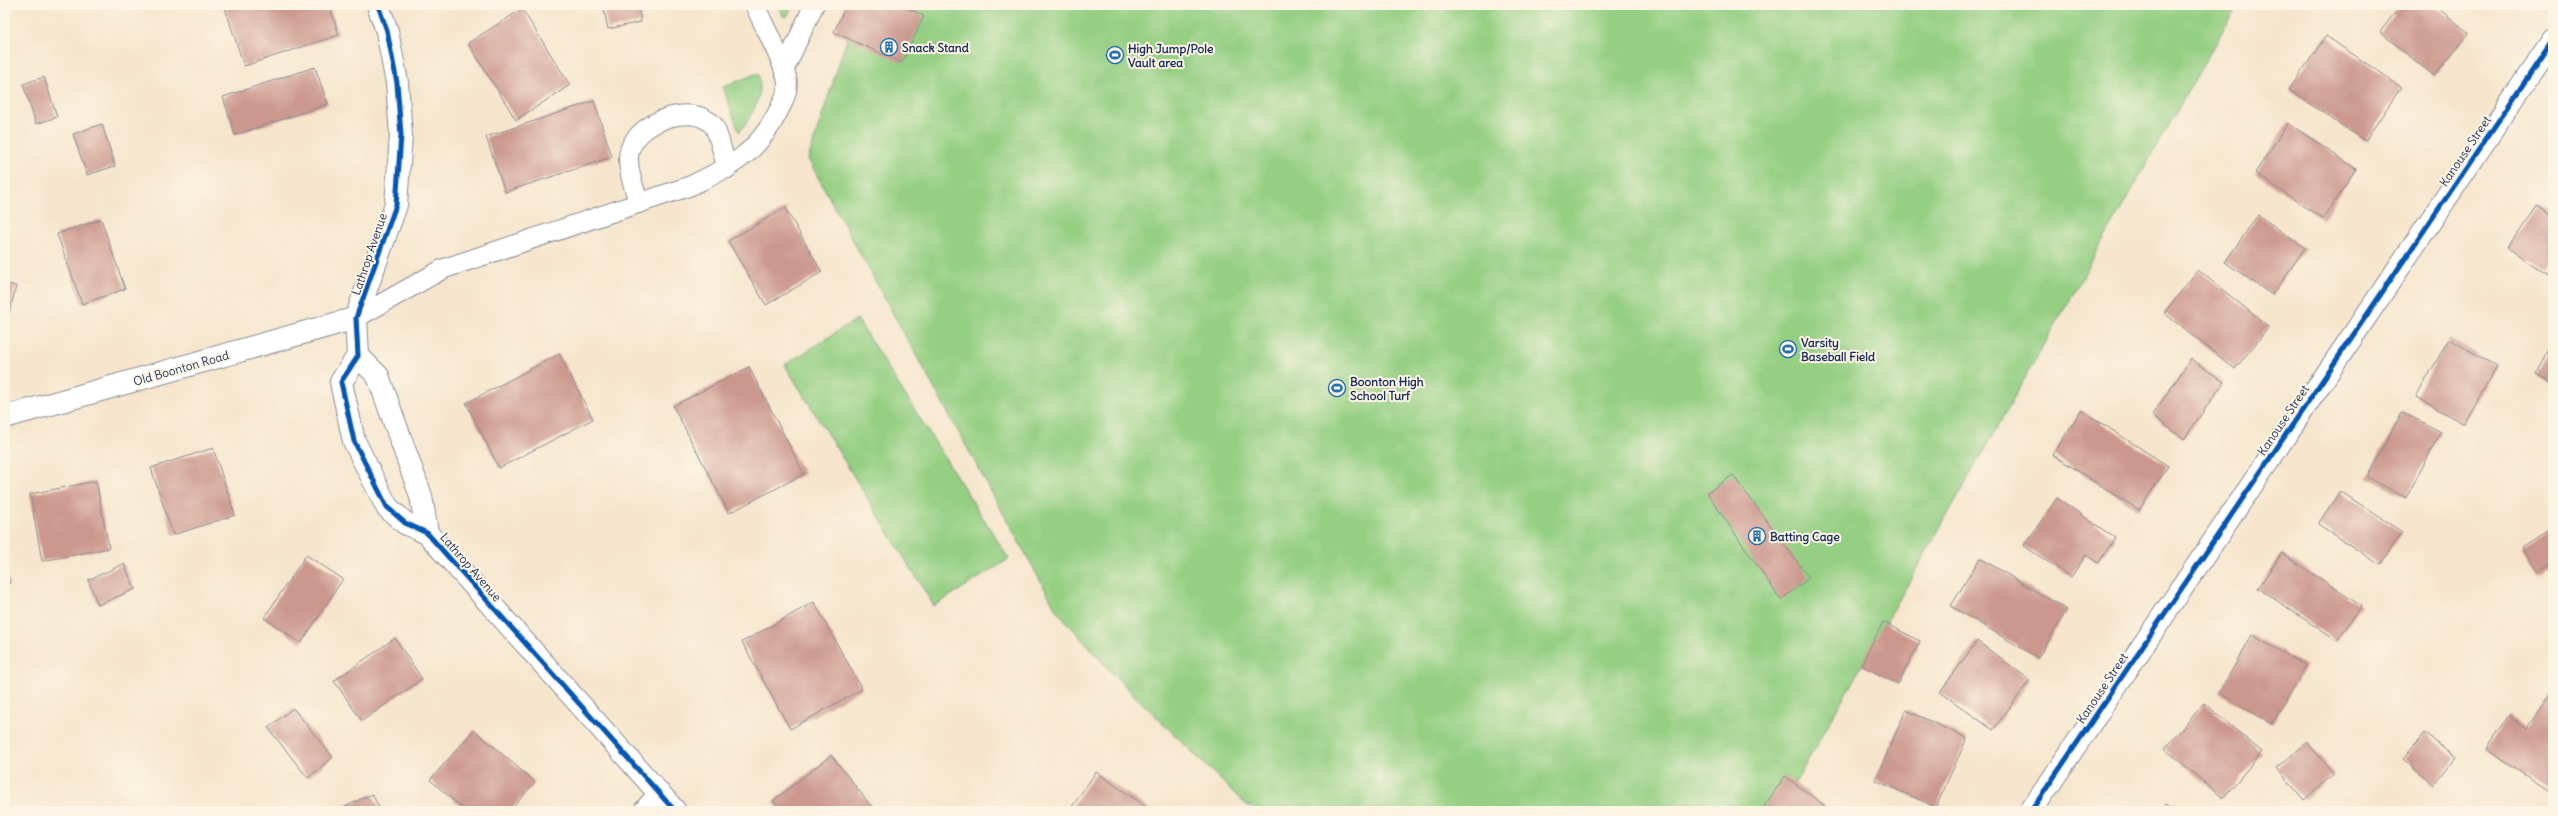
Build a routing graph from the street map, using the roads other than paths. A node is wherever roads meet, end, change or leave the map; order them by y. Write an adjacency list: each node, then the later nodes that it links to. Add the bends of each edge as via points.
1 (378, 5): 8 (street, Lathrop Avenue, via 387,31 397,83 401,135 396,205)
2 (755, 5): 5 (lane)
3 (814, 5): 5 (lane)
4 (2553, 40): 15 (street, Kanouse Street)
5 (784, 70): 6 (lane, via 788,81 786,91 772,124 755,146)
6 (727, 169): 7 (lane, via 690,186); 7 (lane, via 714,126 702,116 683,115 656,123 640,134 630,149 630,167)
7 (638, 203): 8 (lane, via 443,269)
8 (356, 318): 9 (street, Lathrop Avenue); 10 (street, Old Boonton Road)
9 (358, 356): 11 (street, Lathrop Avenue, via 378,376 421,496); 11 (street, Lathrop Avenue, via 341,382 354,441 387,507 405,523)
10 (5, 417)
11 (427, 533): 12 (street, Lathrop Avenue)
12 (658, 793): 13 (lane); 14 (street, Lathrop Avenue)
13 (643, 811)
14 (675, 811)
15 (2031, 811)

